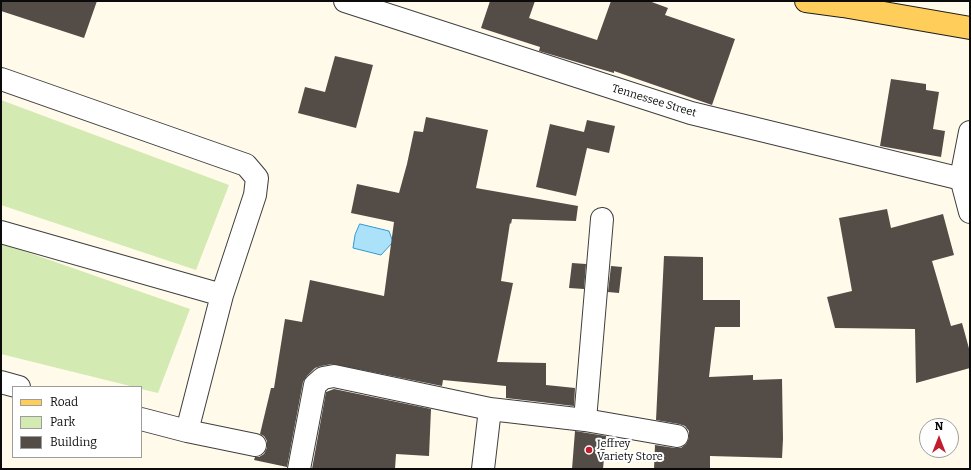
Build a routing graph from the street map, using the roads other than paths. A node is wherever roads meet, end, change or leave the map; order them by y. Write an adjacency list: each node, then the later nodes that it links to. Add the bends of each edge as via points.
1 (345, 1): 6 (street, Tennessee Street, via 691,113)
2 (806, 1): 3 (main road)
3 (970, 28)
4 (1, 78): 10 (street, via 246,165 257,178 255,195)
5 (970, 132): 6 (street)
6 (965, 179): 7 (street)
7 (970, 212)
8 (602, 219): 15 (street)
9 (1, 232): 10 (street)
10 (222, 295): 16 (street)
11 (1, 382): 12 (street)
12 (15, 386)
13 (490, 409): 15 (street); 19 (street, via 334,376 323,378 315,385); 20 (street)
14 (142, 419): 16 (street)
15 (585, 420): 17 (street)
16 (187, 432): 18 (street)
17 (677, 436)
18 (255, 445)
19 (299, 469)
20 (483, 469)

